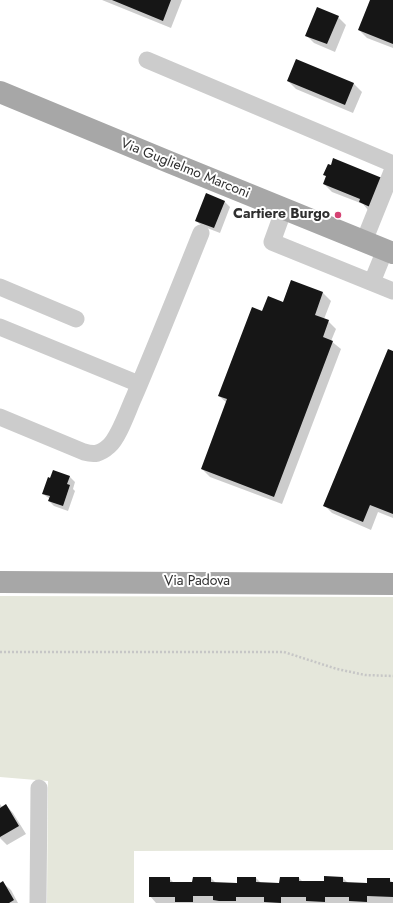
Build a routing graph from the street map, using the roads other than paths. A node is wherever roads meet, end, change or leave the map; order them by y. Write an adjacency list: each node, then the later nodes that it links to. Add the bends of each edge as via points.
1 (147, 60): 3 (street)
2 (0, 92): 5 (main road, Via Guglielmo Marconi)
3 (393, 164)
4 (393, 169): 7 (street)
5 (284, 209): 7 (main road, Via Guglielmo Marconi); 9 (street, via 272,242)
6 (201, 233): 14 (street)
7 (364, 241): 8 (main road, Via Guglielmo Marconi)
8 (389, 251): 9 (street)
9 (372, 282): 11 (street)
10 (0, 287): 12 (street)
11 (393, 291)
12 (76, 319)
13 (0, 327): 14 (street)
14 (139, 384): 15 (street, via 119,430 110,445 101,452 84,452)
15 (0, 417)
16 (0, 582): 17 (main road, Via Padova)
17 (393, 584)
18 (39, 788): 19 (street)
19 (38, 903)

